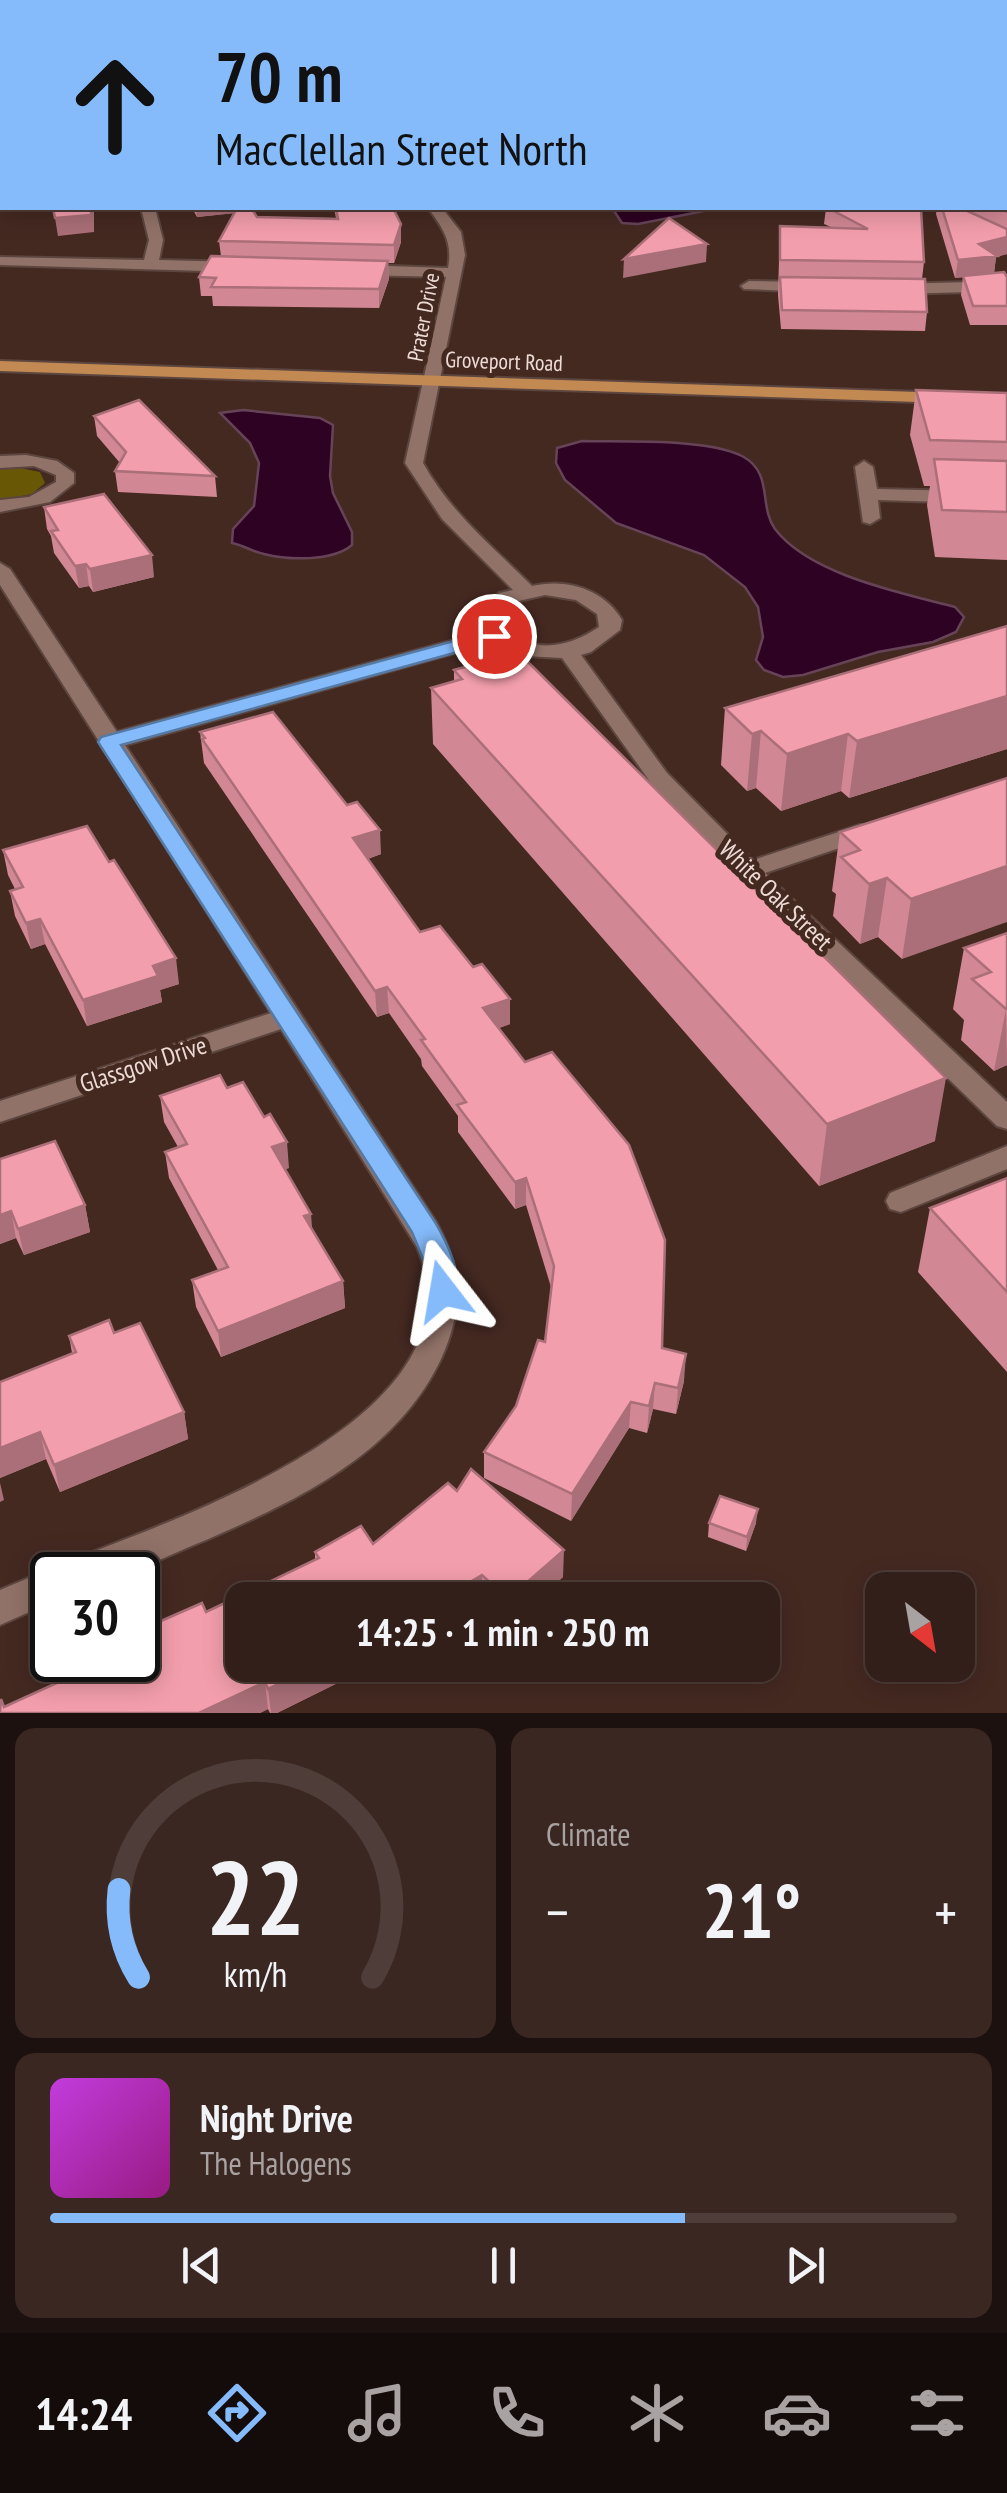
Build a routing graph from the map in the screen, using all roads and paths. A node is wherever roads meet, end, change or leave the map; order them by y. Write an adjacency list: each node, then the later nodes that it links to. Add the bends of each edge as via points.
1 (148, 210): 4 (street, via 156,240)
2 (436, 210): 7 (street, Prater Drive, via 457,243)
3 (0, 261): 4 (street)
4 (150, 265): 5 (street)
5 (264, 268)
6 (340, 270): 7 (street)
7 (454, 273): 13 (street, Prater Drive)
8 (1007, 281): 11 (street)
9 (749, 286): 10 (street)
10 (828, 288)
11 (867, 289)
12 (0, 366): 13 (main road, Groveport Road)
13 (434, 381): 14 (main road, Groveport Road); 22 (street, Prater Drive, via 414,463 422,483)
14 (1007, 400)
15 (0, 462): 19 (street, via 54,465 65,473 65,483 36,502)
16 (864, 467): 17 (street)
17 (868, 494): 18 (street); 20 (street)
18 (1007, 498)
19 (0, 506)
20 (870, 518)
21 (0, 570): 25 (street)
22 (526, 591): 23 (street, via 487,614); 24 (street, via 583,594 607,610 609,630)
23 (494, 636): 24 (street, via 526,650); 25 (street)
24 (568, 651): 27 (street, White Oak Street, via 659,778)
25 (108, 742): 28 (street)
26 (896, 821): 27 (street)
27 (748, 870): 30 (street, White Oak Street)
28 (287, 1017): 29 (street, Glassgow Drive); 33 (street, via 425,1230 443,1291 429,1355 380,1422 336,1458)
29 (0, 1112)
30 (1007, 1119)
31 (1007, 1157): 32 (street)
32 (900, 1202)
33 (131, 1552)
34 (30, 1595): 35 (street)
35 (0, 1608)

